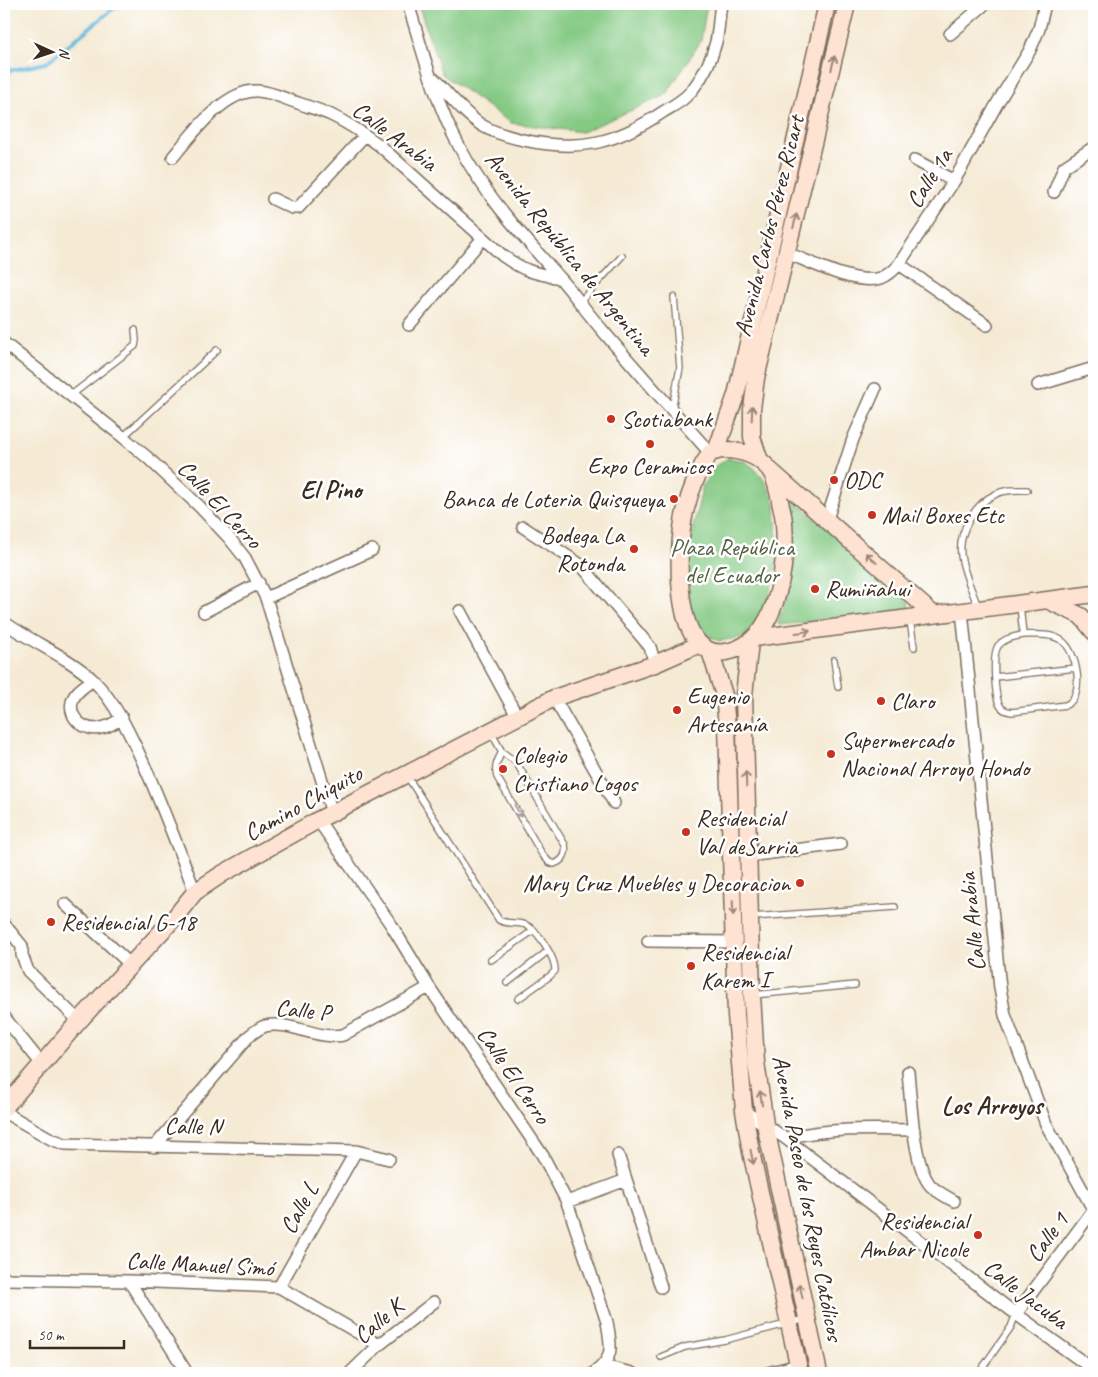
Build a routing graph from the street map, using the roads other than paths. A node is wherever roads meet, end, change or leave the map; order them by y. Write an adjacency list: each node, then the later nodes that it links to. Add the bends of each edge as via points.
1 (408, 4): 8 (street, Avenida República de Argentina)
2 (721, 4): 8 (street, via 711,56 686,98 628,132 589,145 546,144 507,136 483,126)
3 (827, 4): 34 (main road, Avenida Carlos Pérez Ricart, via 736,395 727,425)
4 (846, 4): 17 (main road, Avenida Carlos Pérez Ricart, one-way to 4)
5 (985, 4): 7 (street)
6 (1045, 4): 13 (street, Calle 1a, via 1030,50)
7 (950, 34)
8 (430, 74): 20 (street, Avenida República de Argentina, via 458,145 477,178)
9 (365, 135): 11 (street, Calle Arabia, via 330,115 256,91 228,100 194,131); 15 (street, via 298,208); 16 (street, Calle Arabia)
10 (1094, 147): 14 (street, via 1064,167)
11 (174, 157)
12 (915, 160): 13 (street)
13 (954, 181): 19 (street, Calle 1a)
14 (1054, 192)
15 (273, 199)
16 (483, 238): 20 (street, Calle Arabia, via 520,268); 23 (street)
17 (787, 253): 19 (street, Calle 1a, via 857,279 882,278); 35 (main road, Avenida Carlos Pérez Ricart, one-way to 17, via 752,437 753,401)
18 (622, 256): 22 (lane)
19 (899, 264): 24 (street)
20 (560, 278): 22 (street, Avenida República de Argentina)
21 (674, 297): 32 (lane, via 680,368)
22 (580, 302): 32 (street, Avenida República de Argentina)
23 (409, 325)
24 (988, 325)
25 (135, 330): 31 (lane, via 135,346)
26 (4, 343): 31 (street, Calle El Cerro)
27 (217, 350): 33 (lane)
28 (1094, 368): 29 (street)
29 (1038, 385)
30 (875, 389): 37 (street, via 853,439)
31 (70, 396): 33 (street, Calle El Cerro)
32 (672, 410): 34 (street, Avenida República de Argentina)
33 (123, 437): 40 (street, Calle El Cerro, via 230,538)
34 (713, 452): 35 (main road, via 747,454); 56 (main road, via 702,466 691,491 681,532 679,562 684,614 692,634)
35 (765, 465): 37 (main road); 54 (main road, via 778,491 785,553 770,615)
36 (1027, 490): 45 (lane, via 996,494 979,507 964,531 961,554)
37 (827, 519): 49 (main road, one-way to 37)
38 (523, 527): 58 (street, via 581,565 650,648)
39 (372, 550): 42 (street)
40 (258, 583): 42 (street, Calle El Cerro); 48 (street)
41 (1094, 594): 43 (main road)
42 (266, 598): 70 (street, Calle El Cerro)
43 (1045, 600): 44 (main road); 52 (main road, via 1081,616)
44 (1020, 603): 45 (main road); 53 (lane)
45 (979, 609): 47 (main road)
46 (460, 611): 64 (street)
47 (962, 611): 49 (main road); 106 (street, Calle Arabia, via 1005,1015 1046,1124)
48 (204, 612)
49 (934, 614): 50 (main road)
50 (910, 618): 54 (main road, one-way to 50); 55 (lane)
51 (4, 622): 61 (street)
52 (1094, 632)
53 (1023, 635): 59 (lane, via 1053,636 1063,641 1070,649); 60 (lane, via 1003,641 997,647)
54 (752, 640): 56 (main road, via 723,652); 72 (main road, Avenida Paseo de los Reyes Católicos, one-way to 54, via 744,695)
55 (914, 647)
56 (705, 648): 58 (main road, Camino Chiquito); 80 (main road, Avenida Paseo de los Reyes Católicos, one-way to 80, via 724,694)
57 (834, 660): 62 (lane)
58 (655, 664): 63 (main road, Camino Chiquito)
59 (1076, 668): 60 (lane); 60 (lane, via 1078,691 1072,702 1012,712 1004,711 999,705)
60 (995, 677)
61 (93, 680): 65 (street); 65 (street, via 78,690 72,702 75,719 82,726 101,729)
62 (838, 687)
63 (554, 698): 64 (main road, Camino Chiquito); 69 (street)
64 (517, 716): 66 (main road, Camino Chiquito)
65 (122, 718): 73 (street, via 158,794)
66 (490, 730): 67 (lane); 68 (main road, Camino Chiquito)
67 (502, 752): 67 (lane, one-way to 67, via 495,770 498,776 542,854 549,862 560,862 565,854 565,845 516,762)
68 (406, 774): 70 (main road, Camino Chiquito); 78 (lane, via 498,920 523,924)
69 (614, 803)
70 (325, 817): 73 (main road, Camino Chiquito); 86 (street, Calle El Cerro)
71 (841, 844): 72 (street)
72 (748, 856): 76 (main road, Avenida Paseo de los Reyes Católicos)
73 (195, 892): 83 (main road, Camino Chiquito)
74 (65, 904): 83 (street)
75 (895, 907): 76 (lane)
76 (750, 918): 87 (main road, Avenida Paseo de los Reyes Católicos)
77 (4, 924): 91 (street, via 22,946 28,971)
78 (534, 930): 81 (lane); 82 (lane)
79 (648, 941): 80 (street)
80 (734, 942): 88 (main road, Avenida Paseo de los Reyes Católicos)
81 (548, 951): 84 (lane); 89 (lane, via 554,960 555,971)
82 (491, 960)
83 (131, 965): 91 (main road, Camino Chiquito)
84 (507, 983)
85 (855, 985): 87 (lane)
86 (429, 987): 99 (street, Calle P, via 343,1035 327,1037 277,1025 257,1030 248,1036); 105 (street, Calle El Cerro, via 543,1156)
87 (752, 996): 88 (street); 96 (main road, Avenida Paseo de los Reyes Católicos, one-way to 87, via 756,1062)
88 (735, 997): 95 (main road, Avenida Paseo de los Reyes Católicos)
89 (518, 999)
90 (4, 1017): 92 (street)
91 (79, 1021): 92 (main road, Camino Chiquito)
92 (41, 1063): 94 (main road, Camino Chiquito)
93 (908, 1072): 97 (street)
94 (4, 1110): 99 (street, Calle N, via 51,1140 65,1144)
95 (744, 1111): 96 (street, Calle Jacuba); 114 (main road, Avenida Paseo de los Reyes Católicos, one-way to 114)
96 (765, 1124): 98 (street, Calle Jacuba); 113 (main road, Avenida Paseo de los Reyes Católicos, one-way to 96)
97 (914, 1130): 98 (street, via 834,1130); 104 (street, via 922,1173 932,1187)
98 (785, 1138): 112 (street, Calle Jacuba)
99 (154, 1147): 100 (street, Calle N)
100 (356, 1151): 102 (street, Calle N); 109 (street, Calle L)
101 (618, 1155): 103 (street)
102 (389, 1158)
103 (626, 1180): 105 (street); 110 (street)
104 (954, 1201)
105 (567, 1202): 118 (street, Calle El Cerro, via 611,1342 610,1355)
106 (1094, 1209): 112 (street, Calle 1)
107 (4, 1279): 108 (street, Calle Manuel Simó)
108 (129, 1281): 109 (street, Calle Manuel Simó); 120 (street)
109 (280, 1287): 115 (street, Calle Manuel Simó)
110 (661, 1287)
111 (434, 1302): 115 (street, Calle K)
112 (1016, 1314): 119 (street, Calle Jacuba); 125 (lane, via 1011,1327)
113 (807, 1319): 114 (lane); 124 (main road, Avenida Paseo de los Reyes Católicos)
114 (789, 1323): 116 (lane, via 685,1347); 117 (main road, Avenida Paseo de los Reyes Católicos)
115 (379, 1345): 121 (street, Calle K)
116 (662, 1357)
117 (799, 1369): 123 (street)
118 (599, 1370): 122 (street)
119 (1094, 1370)
120 (187, 1373)
121 (350, 1373)
122 (632, 1373)
123 (768, 1373)
124 (818, 1373)
125 (979, 1373)

